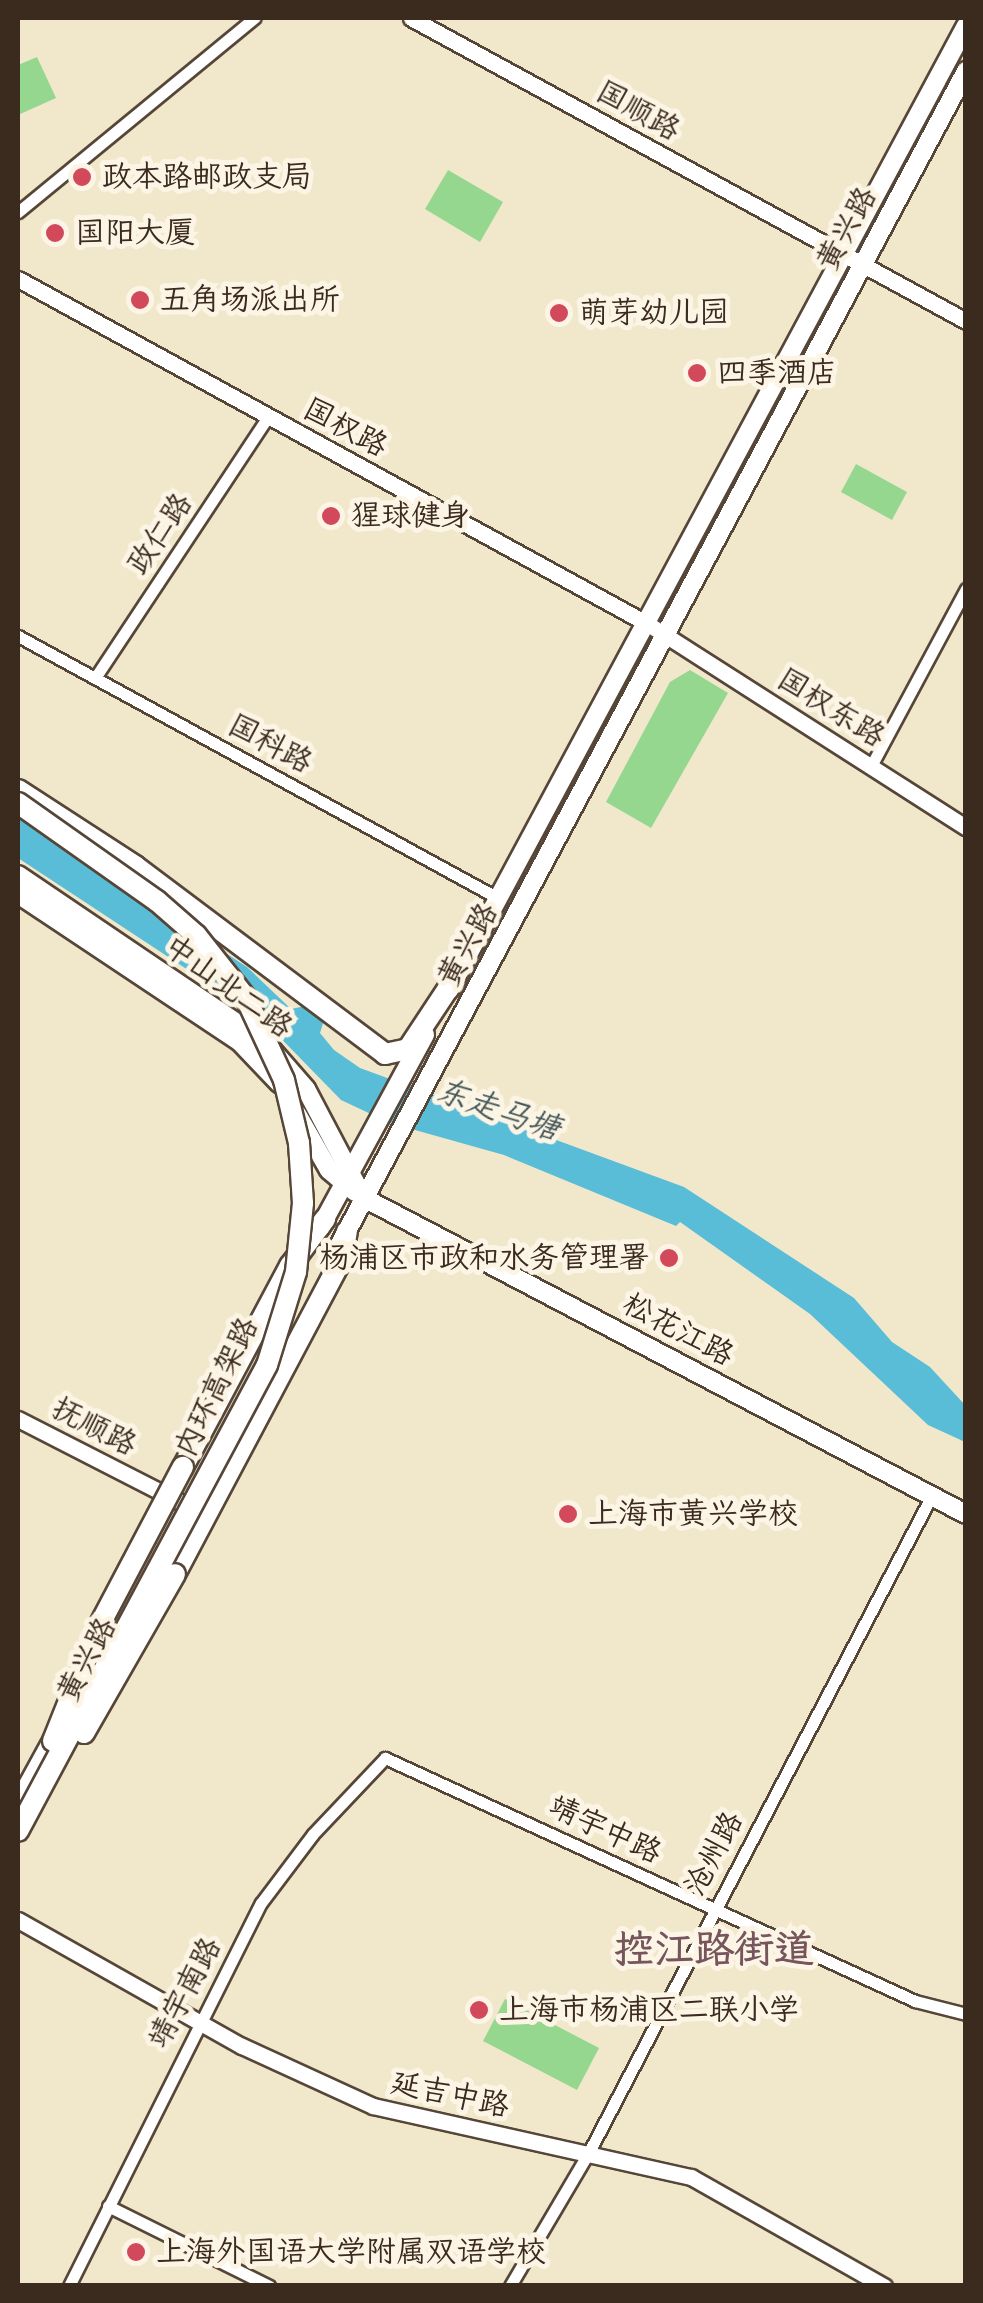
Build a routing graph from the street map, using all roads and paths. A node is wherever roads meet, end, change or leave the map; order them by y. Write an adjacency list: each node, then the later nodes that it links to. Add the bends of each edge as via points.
1 (254, 18): 5 (street)
2 (410, 18): 6 (street, 国顺路)
3 (966, 26): 6 (main road, 黄兴路)
4 (966, 71): 7 (main road, 黄兴路)
5 (18, 212)
6 (839, 253): 7 (street, 国顺路); 12 (main road, 黄兴路)
7 (859, 262): 9 (street, 国顺路); 14 (main road, 黄兴路)
8 (18, 279): 10 (street, 国权路)
9 (966, 321)
10 (267, 418): 12 (street, 国权路); 15 (street, 政仁路)
11 (966, 589): 16 (street)
12 (648, 624): 14 (street, 国权路); 23 (main road, 黄兴路)
13 (18, 636): 15 (street, 国科路)
14 (666, 638): 16 (street, 国权东路); 25 (main road, 黄兴路)
15 (94, 678): 23 (street, 国科路)
16 (872, 766): 20 (street, 国权东路)
17 (18, 790): 24 (highway, via 135,866 392,1055 415,1040)
18 (18, 802): 40 (highway, 内环高架路, bridge, via 157,901 196,936 246,998 284,1080 303,1203 296,1272 267,1366)
19 (18, 818): 36 (highway, 内环高架路, bridge, via 149,909 216,978 269,1078 289,1179 286,1264 260,1349)
20 (966, 826)
21 (18, 875): 27 (main road, 中山北二路, via 265,1042 306,1089)
22 (18, 894): 27 (main road, 中山北二路, via 252,1051)
23 (498, 898): 24 (main road, 黄兴路)
24 (455, 978): 25 (main road, 黄兴路)
25 (411, 1083): 26 (main road, 黄兴路)
26 (390, 1124): 27 (main road, 黄兴路); 28 (main road, 黄兴路)
27 (348, 1180): 28 (main road, 中山北二路); 29 (main road, 黄兴路)
28 (364, 1198): 30 (main road, 黄兴路); 32 (main road, 松花江路)
29 (325, 1219): 33 (main road, 黄兴路); 36 (highway, bridge, via 290,1266 99,1626)
30 (347, 1230): 34 (main road, 黄兴路); 40 (highway, bridge, via 342,1259 175,1574)
31 (18, 1418): 33 (street, 抚顺路)
32 (930, 1497): 35 (main road, 松花江路); 42 (street, 沧州路)
33 (174, 1499): 34 (street, 抚顺路); 38 (main road, 黄兴路)
34 (199, 1512): 41 (main road, 黄兴路)
35 (966, 1514)
36 (53, 1741): 39 (highway, 内环高架路)
37 (390, 1759): 42 (street, 靖宇中路); 45 (street, 靖宇南路, via 376,1763 276,1879)
38 (18, 1786)
39 (18, 1806)
40 (18, 1833)
41 (18, 1845)
42 (714, 1908): 44 (street, 靖宇中路, via 916,2001); 46 (street, 沧州路)
43 (18, 1920): 45 (street, 延吉中路)
44 (966, 2014)
45 (197, 2019): 46 (street, 延吉中路, via 373,2106); 47 (street, 靖宇南路)
46 (590, 2150): 50 (street, 沧州路); 51 (street, 延吉中路, via 691,2177)
47 (108, 2206): 48 (street, 靖宇南路); 49 (street)
48 (69, 2286)
49 (269, 2286)
50 (510, 2286)
51 (884, 2286)

